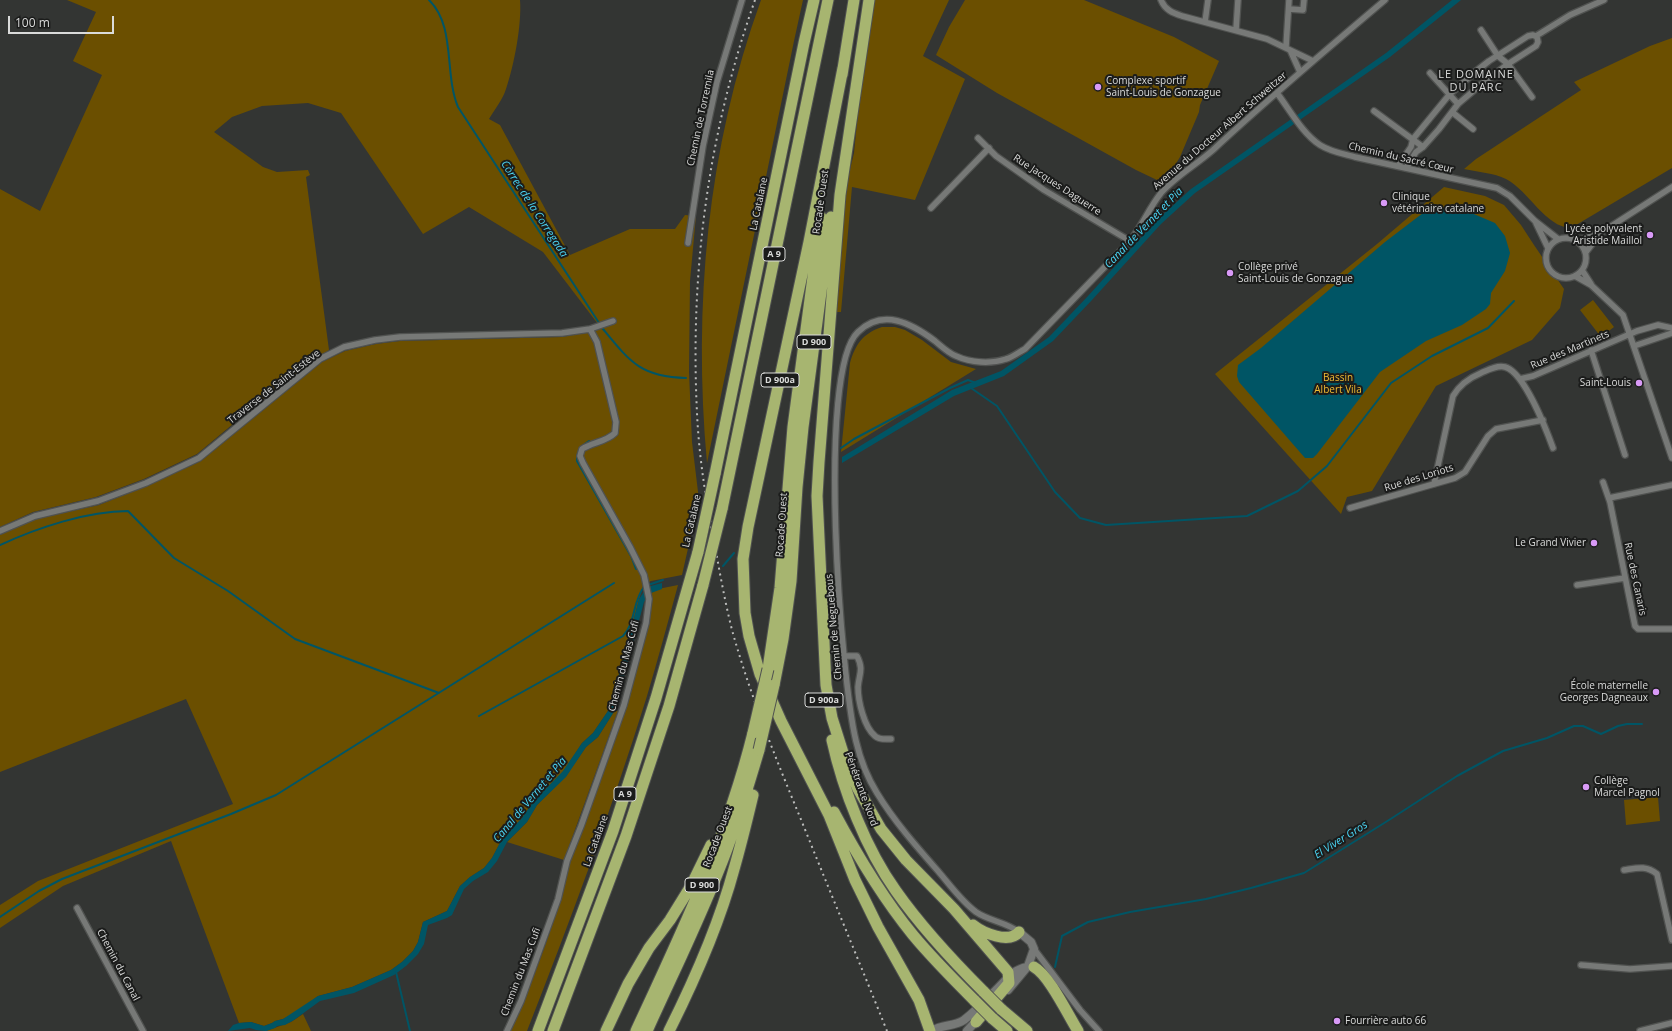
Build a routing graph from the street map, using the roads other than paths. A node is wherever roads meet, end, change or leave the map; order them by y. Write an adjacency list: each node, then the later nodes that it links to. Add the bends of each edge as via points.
1 (742, 0): 47 (street, Chemin de Torremila, via 716,89 703,146)
2 (814, 0): 95 (highway, La Catalane / A 9, bridge, via 698,552 656,698 615,823)
3 (828, 0): 96 (highway, A 9, bridge, via 722,509 703,584 669,706 626,836)
4 (854, 0): 24 (highway, D 900)
5 (864, 0): 77 (highway, Rocade Ouest / D 900, via 816,324 797,487 791,581)
6 (869, 0): 69 (highway, D 900a, via 840,195)
7 (1161, 0): 15 (street, via 1171,12)
8 (1208, 0): 15 (street)
9 (1238, 0): 16 (street)
10 (1289, 0): 14 (street)
11 (1304, 0): 14 (street, via 1303,10)
12 (1385, 0): 22 (street, Avenue du Docteur Albert Schweitzer)
13 (1604, 0): 18 (street, via 1570,15)
14 (1289, 9): 19 (street)
15 (1205, 22): 16 (street)
16 (1236, 30): 19 (street)
17 (1481, 30): 21 (street)
18 (1536, 36): 21 (street, via 1528,36); 23 (street, via 1536,46)
19 (1286, 47): 20 (street)
20 (1291, 52): 22 (street); 25 (street)
21 (1498, 56): 23 (street); 28 (street)
22 (1313, 61): 25 (street, Avenue du Docteur Albert Schweitzer)
23 (1508, 64): 29 (street); 30 (street)
24 (842, 68): 77 (highway, D 900a, via 809,242 748,527 744,559 745,613 749,636 758,667); 79 (highway, Rocade Ouest / D 900, bridge, via 794,419 780,588 768,669 753,733)
25 (1300, 72): 27 (street, Avenue du Docteur Albert Schweitzer)
26 (1430, 73): 28 (street)
27 (1277, 93): 38 (street, Chemin du Sacré Cœur, via 1300,124 1320,145 1334,152); 45 (street, Avenue du Docteur Albert Schweitzer, via 1163,191 1152,204 1139,230)
28 (1449, 95): 30 (street); 35 (street)
29 (1532, 97)
30 (1458, 104): 32 (street)
31 (1374, 111): 35 (street)
32 (1452, 112): 33 (street); 36 (street)
33 (1473, 130)
34 (978, 138): 37 (street, Rue Jacques Daguerre)
35 (1413, 139): 36 (street); 38 (street, via 1411,147)
36 (1423, 147): 39 (street, via 1416,152)
37 (989, 148): 41 (street); 45 (street, Rue Jacques Daguerre, via 996,156 1044,190)
38 (1398, 166): 39 (street, Chemin du Sacré Cœur)
39 (1406, 168): 42 (street, Chemin du Sacré Cœur, via 1497,188 1510,196)
40 (1672, 187): 43 (street)
41 (931, 208)
42 (1535, 221): 44 (street, Chemin du Sacré Cœur); 48 (street, Chemin du Sacré Cœur)
43 (1602, 232): 46 (street); 49 (street)
44 (1558, 239): 46 (street, via 1569,237); 48 (street)
45 (1130, 241): 53 (street, Avenue du Docteur Albert Schweitzer, via 1026,349 1006,359 986,362 954,356 908,323)
46 (1578, 241): 49 (street)
47 (688, 243)
48 (1548, 248): 51 (street, via 1546,260 1550,271 1562,278)
49 (1586, 252): 50 (street)
50 (1582, 270): 51 (street); 52 (street)
51 (1576, 276): 52 (street)
52 (1591, 285): 58 (street, via 1623,315)
53 (881, 320): 76 (street, Chemin de Neguebous, via 858,332 846,350 843,362 834,461)
54 (613, 321): 56 (street)
55 (1672, 328): 58 (street, Rue des Martinets, via 1658,325)
56 (590, 329): 72 (street, Traverse de Saint-Estève, via 562,333 400,337 344,347 320,359 199,458 146,483 98,501 35,516); 94 (street, Chemin du Mas Cufi, via 597,342 616,427 611,437 582,449 580,456 630,547 647,584 649,599 646,623 624,705 567,861 558,899 521,1001)
57 (1672, 332): 59 (street)
58 (1630, 334): 59 (street); 60 (street, Rue des Martinets)
59 (1634, 346): 65 (street)
60 (1591, 350): 61 (street, Rue des Martinets, via 1533,376); 64 (street)
61 (1520, 379): 62 (street); 67 (street, Rue des Martinets, via 1506,367 1498,366 1470,378 1458,387 1453,396)
62 (1543, 420): 63 (street); 67 (street, Rue des Loriots, via 1496,429 1488,436 1465,472)
63 (1553, 448)
64 (1625, 455)
65 (1672, 458)
66 (1603, 482): 70 (street, Rue des Canaris)
67 (1434, 484): 71 (street, Rue des Loriots)
68 (1672, 485): 70 (street)
69 (817, 496): 82 (highway, via 826,685 832,718 844,756 858,789 881,829 906,860); 105 (highway, Pénétrante Nord / D 900a, bridge, via 822,685 835,756 851,803 878,862 895,890 928,933 1001,1009)
70 (1609, 498): 73 (street, Rue des Canaris)
71 (1350, 508)
72 (0, 531)
73 (1625, 578): 74 (street); 75 (street, Rue des Canaris, via 1635,626 1638,629)
74 (1577, 585)
75 (1672, 629)
76 (844, 656): 78 (street, via 857,656 860,663 859,693 867,726 875,736); 83 (street, Chemin de Neguebous, via 856,741 876,792 907,836 965,903 987,918)
77 (774, 689): 79 (highway, Rocade Ouest / D 900, bridge); 101 (highway, via 780,721 829,815 858,887 919,1000); 104 (highway, D 900a, bridge, via 859,858 886,899 941,968)
78 (891, 739)
79 (757, 754): 97 (highway, D 900, via 694,879 670,920 648,948); 98 (highway, Rocade Ouest / D 900, via 735,798 687,920); 99 (highway, Rocade Ouest / D 900, via 746,796 726,851); 100 (highway, D 900, via 734,870 716,925 687,996)
80 (1624, 870): 84 (street, via 1643,867 1650,868 1657,874)
81 (77, 908): 93 (street, Chemin du Canal)
82 (954, 909): 83 (highway, via 976,928 989,935 1010,936); 89 (highway)
83 (1019, 932): 85 (main road)
84 (1672, 940)
85 (1033, 945): 88 (main road, via 1027,960); 107 (street, via 1080,1010)
86 (1581, 966): 87 (street, via 1630,969)
87 (1672, 966)
88 (1028, 967): 89 (main road); 90 (main road); 106 (highway, via 1040,970)
89 (1010, 975): 90 (highway, via 1009,983); 92 (main road, via 964,1019 956,1025)
90 (976, 1022): 103 (main road)
91 (1672, 1023): 108 (street)
92 (944, 1027): 101 (main road); 102 (main road)
93 (143, 1031)
94 (506, 1031)
95 (538, 1031)
96 (553, 1031)
97 (606, 1031)
98 (636, 1031)
99 (647, 1031)
100 (669, 1031)
101 (931, 1031)
102 (954, 1031)
103 (967, 1031)
104 (1007, 1031)
105 (1027, 1031)
106 (1078, 1031)
107 (1099, 1031)
108 (1640, 1031)

